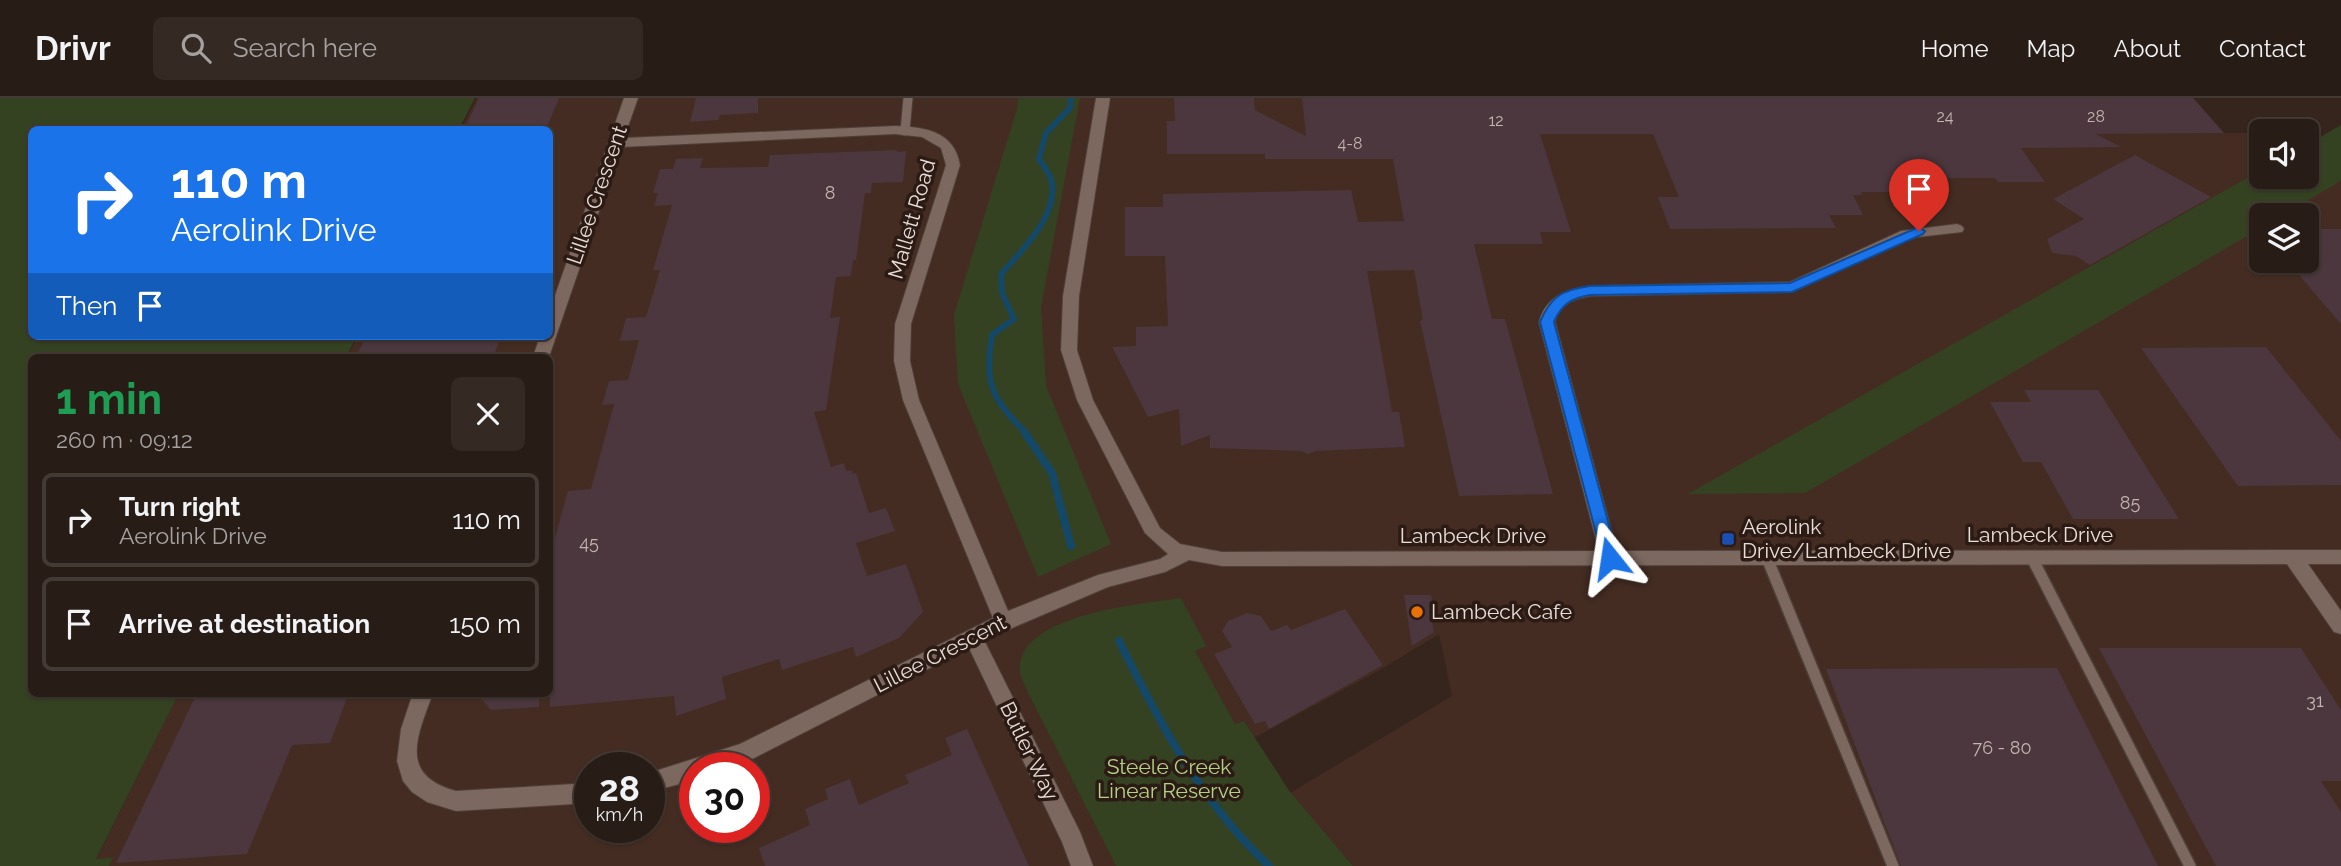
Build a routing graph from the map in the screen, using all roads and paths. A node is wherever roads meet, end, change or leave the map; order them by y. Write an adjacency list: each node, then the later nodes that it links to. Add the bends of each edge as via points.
1 (631, 98): 5 (street, Lillee Crescent)
2 (908, 98): 4 (lane)
3 (1103, 98): 8 (street, Lambeck Drive, via 1071,296 1069,350 1085,400 1145,519 1164,543)
4 (905, 131): 5 (street, Mallett Road); 14 (street, Mallett Road, via 933,135 945,142 953,153 953,166 902,324 904,373 916,413)
5 (615, 143): 7 (street, Lillee Crescent)
6 (1957, 229): 11 (street, via 1906,234 1792,287 1590,291 1574,293 1554,305 1547,322)
7 (553, 322)
8 (1185, 553): 11 (street, Lambeck Drive, via 1222,559); 14 (street, Lillee Crescent, via 1165,565 1105,580)
9 (2292, 557): 10 (street, Lambeck Drive); 13 (street, Lambeck Drive); 15 (street)
10 (2341, 557)
11 (1610, 558): 12 (street, Lambeck Drive)
12 (1767, 558): 13 (street, Lambeck Drive); 21 (lane)
13 (2032, 558): 22 (lane)
14 (1004, 621): 16 (street, Lillee Crescent)
15 (2341, 626)
16 (973, 637): 18 (street, Lillee Crescent); 20 (street, Butler Way)
17 (422, 697): 19 (street, via 405,759 414,782 425,790 456,801)
18 (742, 752)
19 (574, 794)
20 (1082, 866)
21 (1893, 866)
22 (2190, 866)

